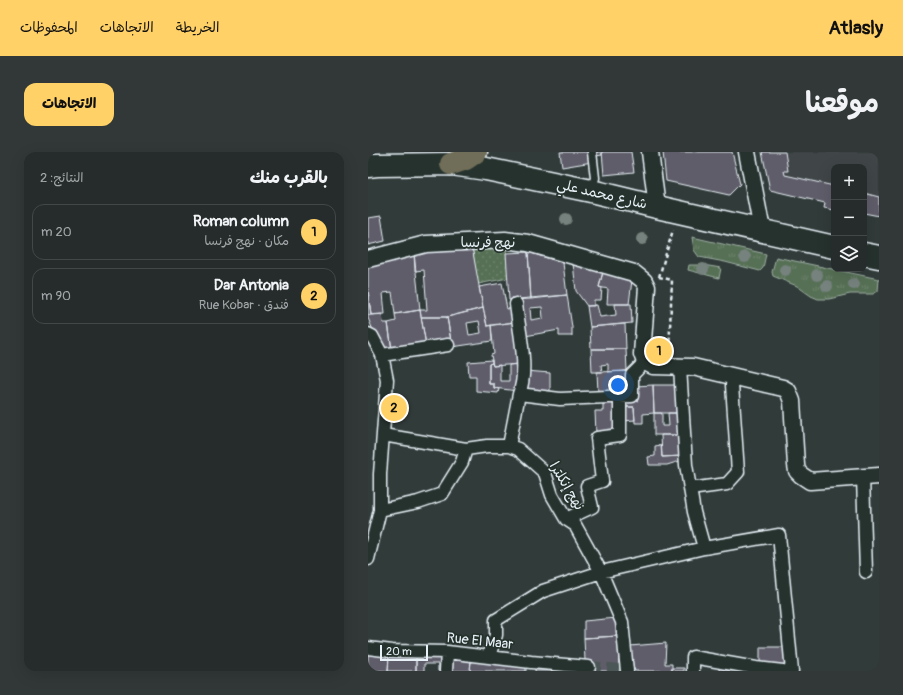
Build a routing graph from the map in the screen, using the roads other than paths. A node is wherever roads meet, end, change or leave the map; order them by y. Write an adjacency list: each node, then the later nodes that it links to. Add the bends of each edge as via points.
1 (476, 152): 6 (main road)
2 (592, 152): 7 (lane, via 595,178)
3 (650, 152): 8 (street)
4 (747, 152): 9 (street)
5 (374, 161): 6 (main road, شارع محمد علي)
6 (451, 164): 7 (main road, شارع محمد علي)
7 (591, 191): 8 (main road, شارع محمد علي)
8 (657, 207): 9 (main road, شارع محمد علي)
9 (762, 230): 10 (main road, شارع محمد علي)
10 (831, 246)
11 (867, 255): 12 (main road)
12 (879, 257)
13 (368, 259): 18 (street, نهج فرنسا, via 426,244 505,240 528,243 634,273 650,282 642,354)
14 (516, 304): 21 (street, via 523,363)
15 (368, 334): 17 (street, via 372,336)
16 (448, 345): 17 (street)
17 (382, 355): 23 (street, via 387,380)
18 (645, 362): 19 (street, via 653,366); 22 (street, via 632,375 632,396)
19 (674, 366): 26 (street, via 693,367 788,391 792,401 796,465 800,476 816,481); 27 (street)
20 (732, 385): 27 (street, via 738,472 727,484)
21 (519, 394): 22 (street, via 560,399); 24 (street)
22 (620, 397): 29 (street, via 620,435 597,438 602,481 587,486 592,507)
23 (383, 435): 25 (street); 28 (street)
24 (509, 446): 25 (street); 29 (street, نهج إنكلترا, via 518,449 545,474 552,496)
25 (466, 449): 28 (street, via 462,462 442,494)
26 (871, 476): 33 (street)
27 (690, 489): 30 (street)
28 (380, 510): 31 (street)
29 (566, 519): 32 (street, نهج إنكلترا, via 575,525)
30 (704, 548): 32 (street); 43 (street, via 781,530)
31 (368, 559)
32 (601, 572): 36 (street, via 543,591 496,620 496,635); 39 (street, نهج إنكلترا, via 622,622)
33 (866, 572)
34 (368, 648): 35 (street, Rue El Maar)
35 (447, 652): 36 (street, Rue El Maar); 40 (street)
36 (489, 656): 37 (street, Rue El Maar)
37 (531, 667): 38 (street, Rue El Maar)
38 (589, 667)
39 (625, 670)
40 (446, 671)
41 (693, 671): 42 (street, via 693,657)
42 (783, 671)
43 (792, 671)

